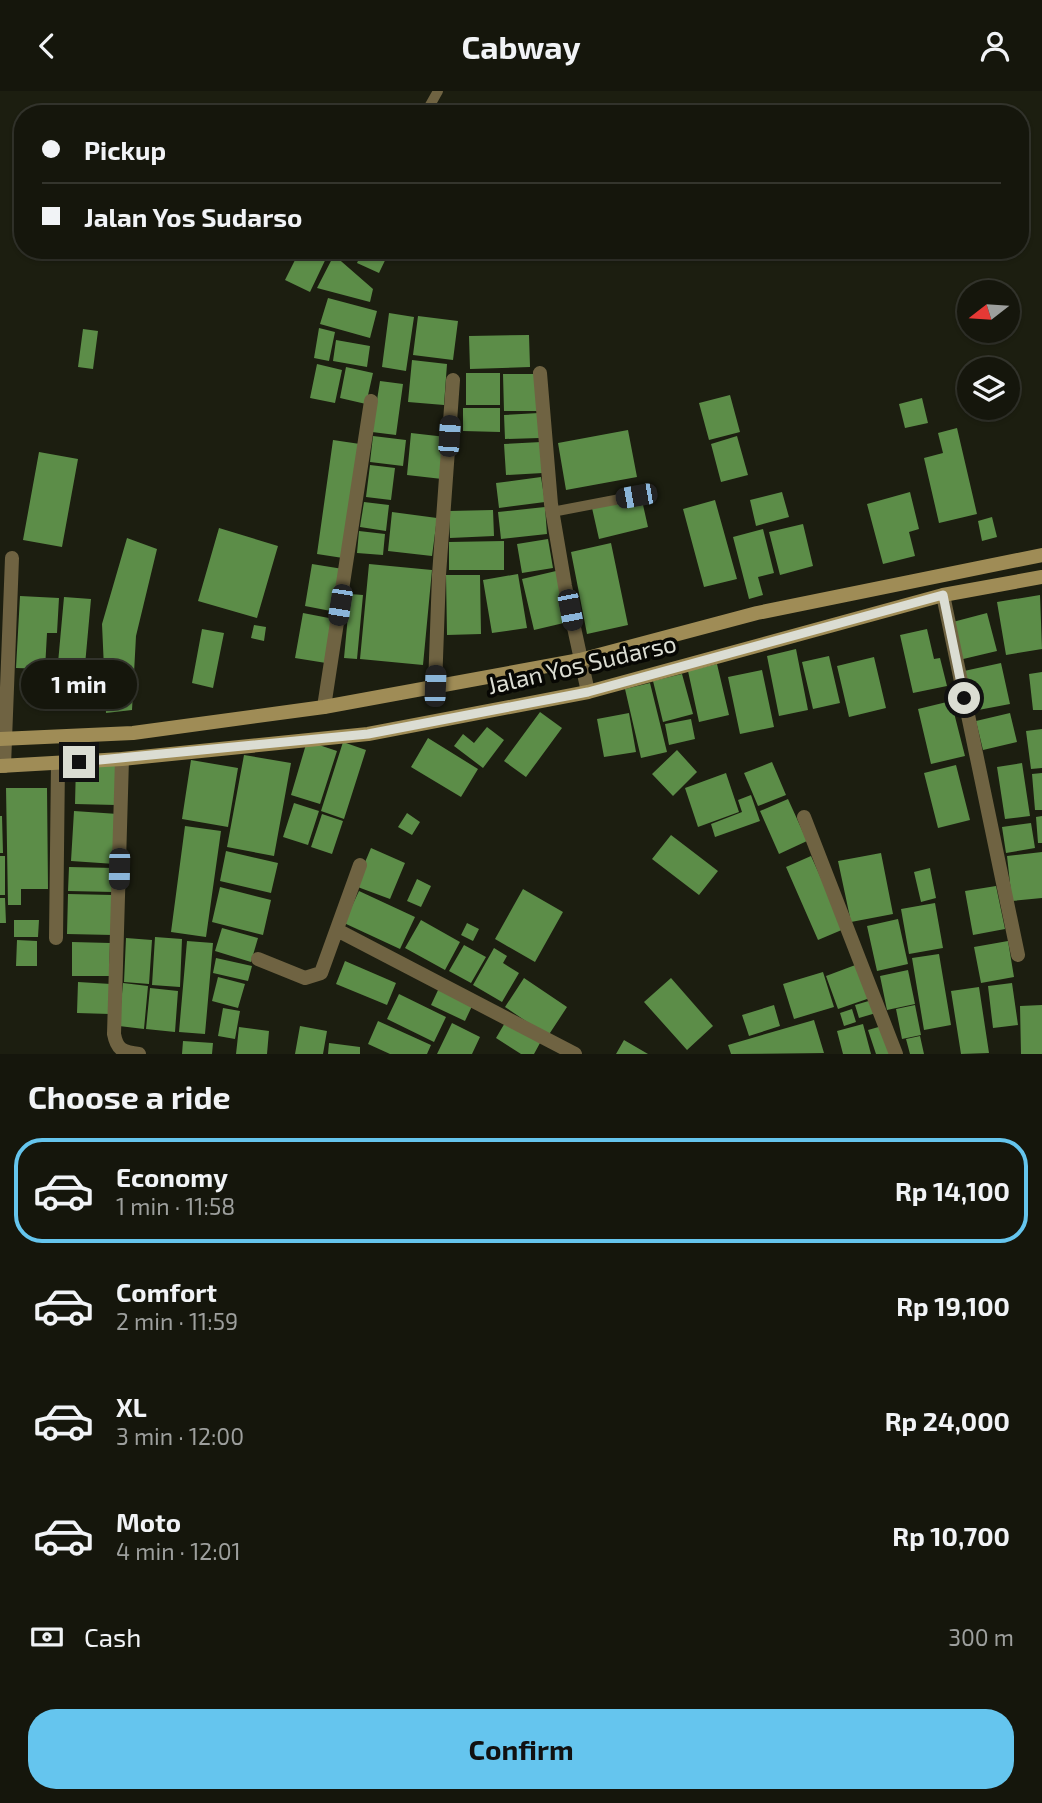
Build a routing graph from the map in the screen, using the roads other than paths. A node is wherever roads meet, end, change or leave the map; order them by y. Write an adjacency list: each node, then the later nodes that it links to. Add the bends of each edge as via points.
1 (540, 373): 5 (street)
2 (453, 380): 11 (street)
3 (371, 401): 13 (street)
4 (636, 496): 5 (lane)
5 (552, 512): 10 (street)
6 (1042, 555): 10 (main road, Jalan Yos Sudarso, via 757,613)
7 (12, 558): 15 (street)
8 (1042, 577): 9 (main road, Jalan Yos Sudarso)
9 (943, 595): 12 (main road, Jalan Yos Sudarso); 24 (street)
10 (580, 660): 11 (main road, Jalan Yos Sudarso); 12 (street)
11 (435, 686): 13 (main road, Jalan Yos Sudarso)
12 (588, 692): 16 (main road, Jalan Yos Sudarso, via 368,734)
13 (324, 707): 14 (main road, Jalan Yos Sudarso)
14 (198, 724): 15 (main road, Jalan Yos Sudarso, via 133,733); 16 (main road)
15 (3, 739): 19 (street)
16 (203, 750): 17 (main road, Jalan Yos Sudarso)
17 (122, 759): 18 (main road, Jalan Yos Sudarso); 26 (street, via 114,1034 120,1050)
18 (58, 763): 19 (main road, Jalan Yos Sudarso); 23 (street)
19 (2, 766)
20 (804, 817): 28 (street)
21 (360, 865): 22 (street)
22 (337, 930): 25 (street, via 316,976 305,978); 27 (street)
23 (56, 938)
24 (1018, 955)
25 (258, 958)
26 (139, 1054)
27 (575, 1054)
28 (896, 1054)

